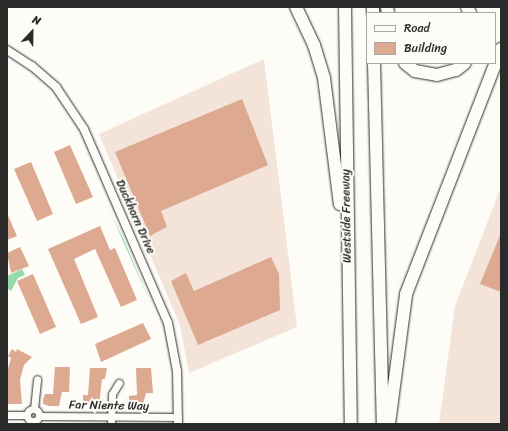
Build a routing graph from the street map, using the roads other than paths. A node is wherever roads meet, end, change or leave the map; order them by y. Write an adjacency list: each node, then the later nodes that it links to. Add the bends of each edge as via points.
1 (296, 7): 10 (highway, via 314,45 327,93)
2 (345, 7): 10 (highway, Westside Freeway)
3 (7, 50): 17 (street, Duckhorn Drive, via 32,66 56,88 84,129 168,323 175,353)
4 (501, 50): 5 (highway)
5 (496, 63)
6 (374, 64): 21 (highway)
7 (407, 64): 8 (highway, via 427,75 441,75)
8 (463, 64)
9 (496, 64): 22 (highway, via 406,294)
10 (347, 273): 20 (highway, Westside Freeway)
11 (37, 379): 13 (street)
12 (119, 383): 18 (street, via 112,394)
13 (34, 409): 15 (street); 16 (street)
14 (7, 415): 15 (street)
15 (27, 415): 19 (street)
16 (40, 416): 18 (street, Far Niente Way); 19 (street)
17 (178, 420): 18 (street, Far Niente Way)
18 (111, 421)
19 (33, 423)
20 (351, 424)
21 (383, 424)
22 (389, 424)

